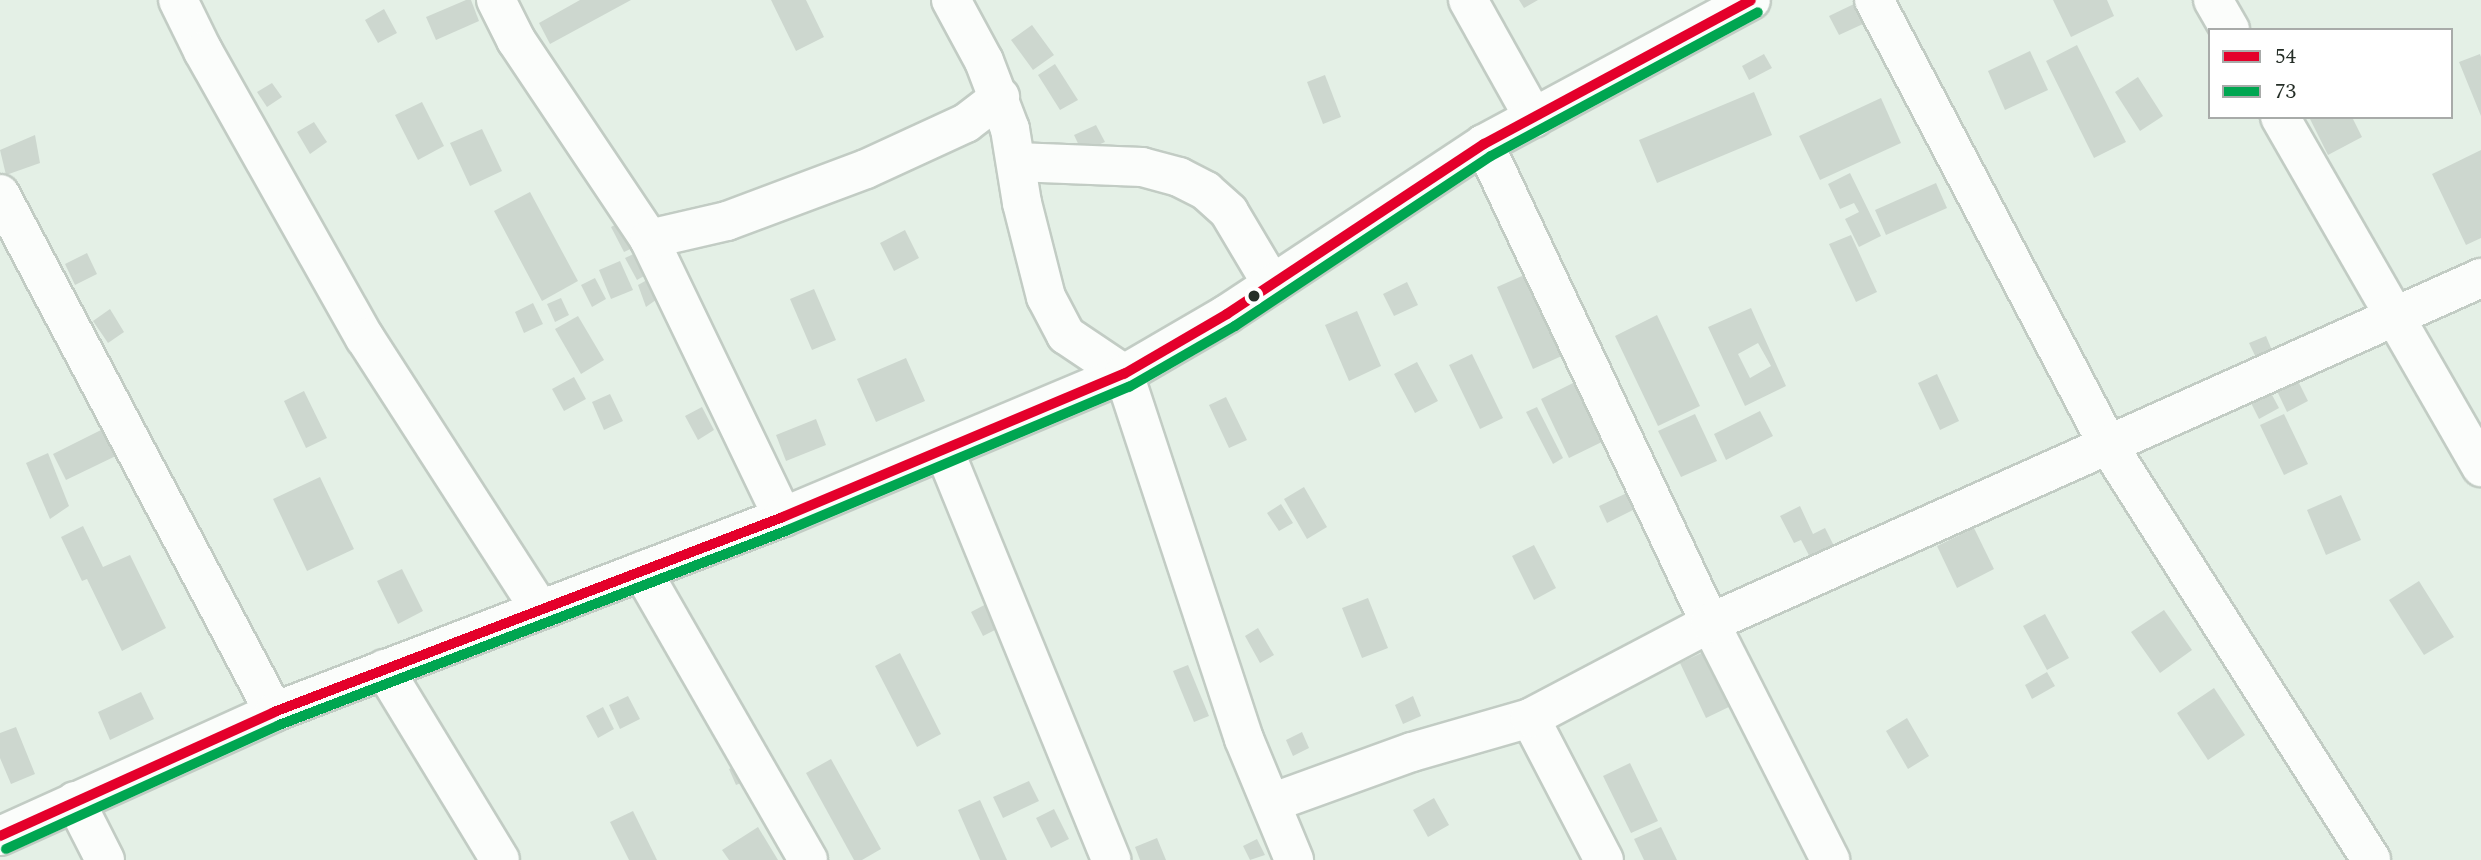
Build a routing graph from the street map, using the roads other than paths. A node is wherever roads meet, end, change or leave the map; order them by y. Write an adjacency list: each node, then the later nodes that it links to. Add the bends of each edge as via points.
1 (178, 0): 25 (street, via 202,51 365,338)
2 (496, 0): 15 (street, via 516,40)
3 (951, 0): 9 (street)
4 (1468, 0): 10 (street)
5 (1751, 0): 10 (street)
6 (1874, 0): 20 (street)
7 (2213, 0): 8 (street)
8 (2229, 28)
9 (1000, 97): 13 (street); 15 (street, via 966,123 866,169 727,221)
10 (1534, 118): 12 (street)
11 (2281, 119): 18 (street)
12 (1484, 144): 17 (street); 26 (street)
13 (1016, 162): 17 (street, via 1142,167 1179,177 1206,191 1229,212); 19 (street, via 1046,298 1066,335)
14 (0, 194): 28 (street)
15 (649, 239): 23 (street)
16 (2481, 278): 18 (street)
17 (1272, 284): 19 (street)
18 (2394, 318): 20 (street); 22 (street)
19 (1124, 373): 21 (street); 31 (street, via 1244,739)
20 (2108, 445): 26 (street); 40 (street)
21 (944, 450): 23 (street); 36 (street)
22 (2481, 467)
23 (783, 517): 24 (street)
24 (642, 571): 25 (street); 35 (street)
25 (540, 610): 27 (street)
26 (1710, 623): 29 (street); 39 (street)
27 (384, 669): 28 (street); 34 (street)
28 (274, 712): 30 (street)
29 (1530, 718): 31 (street, via 1412,752); 38 (street)
30 (75, 801): 32 (street); 33 (street)
31 (1271, 803): 37 (street)
32 (0, 836)
33 (105, 860)
34 (500, 860)
35 (808, 860)
36 (1111, 860)
37 (1294, 860)
38 (1604, 860)
39 (1830, 860)
40 (2371, 860)

